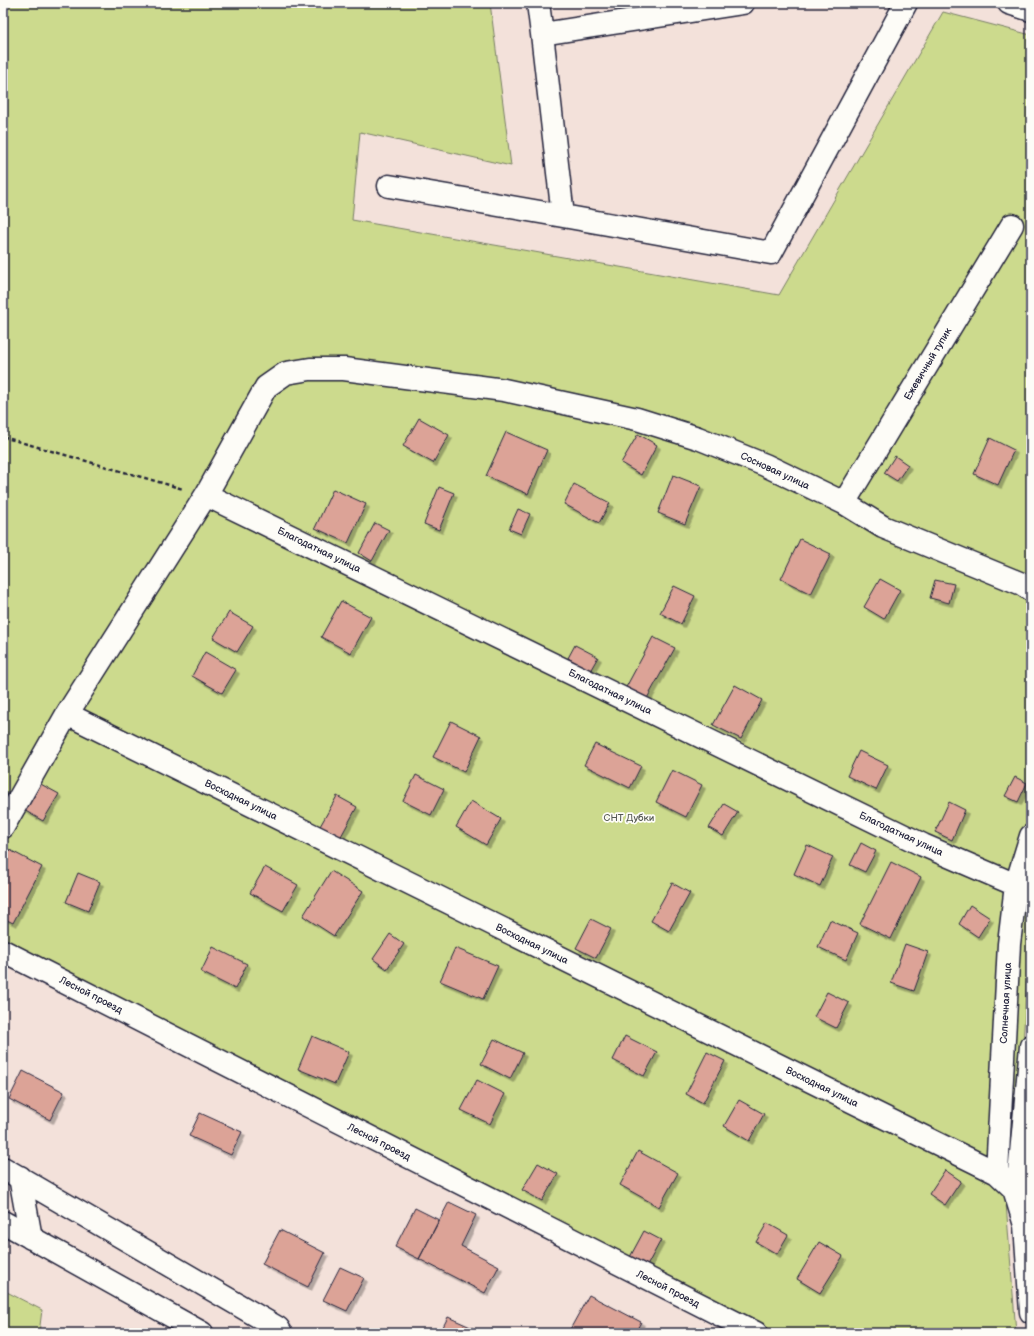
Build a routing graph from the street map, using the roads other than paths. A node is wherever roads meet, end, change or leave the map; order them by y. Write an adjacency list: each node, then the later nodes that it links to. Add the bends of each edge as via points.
1 (538, 3): 6 (street)
2 (743, 3): 6 (street)
3 (906, 3): 8 (street, via 771,253)
4 (1009, 3): 5 (street)
5 (1031, 10)
6 (542, 34): 8 (street)
7 (389, 186): 8 (street)
8 (563, 216)
9 (1012, 225): 11 (street, Ежевичный тупик)
10 (206, 495): 11 (street, Сосновая улица, via 266,387 286,373 310,369 344,369 504,390 637,419 698,438 765,465); 13 (street, Сосновая улица); 16 (street, Благодатная улица, via 923,845)
11 (844, 504): 12 (street, Сосновая улица, via 883,527)
12 (1031, 590)
13 (67, 714): 14 (street, Сосновая улица); 20 (street, Восходная улица)
14 (3, 827)
15 (1031, 836): 16 (street, Солнечная улица)
16 (1016, 885): 20 (street, Солнечная улица, via 1009,944)
17 (3, 951): 27 (street, Лесной проезд)
18 (1031, 1046): 21 (street)
19 (12, 1173): 23 (street); 26 (street, via 278,1328)
20 (996, 1173): 21 (street, Восходная улица, via 1014,1188)
21 (1017, 1197): 24 (street, via 1025,1225)
22 (3, 1222): 23 (street)
23 (31, 1238): 25 (street)
24 (1031, 1312)
25 (202, 1333)
26 (282, 1333)
27 (756, 1333)

